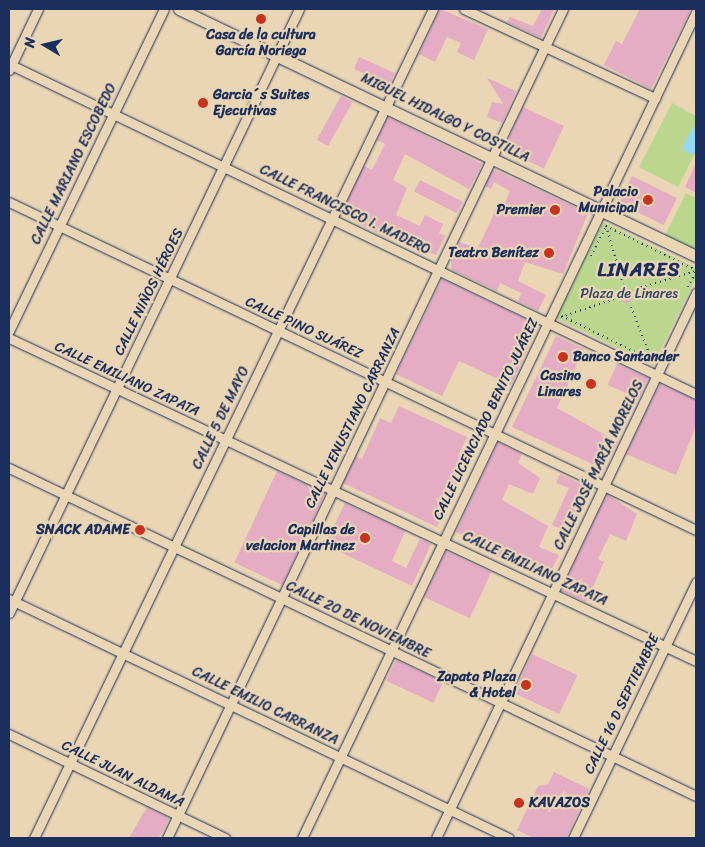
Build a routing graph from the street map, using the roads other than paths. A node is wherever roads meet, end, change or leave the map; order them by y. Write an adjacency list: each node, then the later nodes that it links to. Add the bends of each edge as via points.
1 (38, 9): 11 (street)
2 (164, 9): 14 (street, CALLE MARIANO ESCOBEDO)
3 (179, 9): 10 (main road, MIGUEL HIDALGO Y COSTILLA)
4 (299, 9): 10 (street, CALLE NIÑOS HÉROES)
5 (434, 9): 13 (street, CALLE 5 DE MAYO)
6 (464, 9): 9 (street)
7 (563, 9): 9 (street, CALLE VENUSTIANO CARRANZA)
8 (696, 12): 12 (street, CALLE LICENCIADO BENITO JUÁREZ)
9 (545, 47): 12 (street); 15 (street, CALLE VENUSTIANO CARRANZA)
10 (277, 55): 13 (main road, MIGUEL HIDALGO Y COSTILLA); 16 (street, CALLE NIÑOS HÉROES)
11 (10, 67): 14 (street, CALLE FRANCISCO I. MADERO)
12 (655, 98): 18 (street, CALLE LICENCIADO BENITO JUÁREZ)
13 (386, 106): 15 (main road, MIGUEL HIDALGO Y COSTILLA); 19 (street, CALLE 5 DE MAYO)
14 (113, 114): 16 (street, CALLE FRANCISCO I. MADERO); 20 (street, CALLE MARIANO ESCOBEDO)
15 (492, 157): 18 (main road, MIGUEL HIDALGO Y COSTILLA); 22 (street, CALLE VENUSTIANO CARRANZA)
16 (224, 168): 19 (street, CALLE FRANCISCO I. MADERO); 23 (street, CALLE NIÑOS HÉROES)
17 (9, 202): 20 (street, CALLE PINO SUÁREZ)
18 (601, 211): 21 (main road, MIGUEL HIDALGO Y COSTILLA); 25 (street, CALLE LICENCIADO BENITO JUÁREZ)
19 (332, 219): 22 (street, CALLE FRANCISCO I. MADERO); 27 (street, CALLE 5 DE MAYO)
20 (59, 226): 23 (street, CALLE PINO SUÁREZ); 26 (street, CALLE MARIANO ESCOBEDO)
21 (696, 256)
22 (438, 270): 25 (street, CALLE FRANCISCO I. MADERO); 30 (street, CALLE VENUSTIANO CARRANZA)
23 (171, 280): 27 (street, CALLE PINO SUÁREZ); 31 (street, CALLE NIÑOS HÉROES)
24 (696, 293): 29 (street, CALLE JOSÉ MARÍA MORELOS)
25 (548, 323): 29 (street, CALLE FRANCISCO I. MADERO); 33 (street, CALLE LICENCIADO BENITO JUÁREZ)
26 (9, 331)
27 (278, 331): 30 (street, CALLE PINO SUÁREZ); 34 (street, CALLE 5 DE MAYO)
28 (9, 338): 31 (street, CALLE EMILIANO ZAPATA)
29 (658, 375): 32 (street, CALLE FRANCISCO I. MADERO); 36 (street, CALLE JOSÉ MARÍA MORELOS)
30 (385, 382): 33 (street, CALLE PINO SUÁREZ); 37 (street, CALLE VENUSTIANO CARRANZA)
31 (118, 390): 34 (street, CALLE EMILIANO ZAPATA); 38 (street, CALLE NIÑOS HÉROES)
32 (696, 394)
33 (495, 434): 36 (street, CALLE PINO SUÁREZ); 40 (street, CALLE LICENCIADO BENITO JUÁREZ)
34 (225, 441): 37 (street, CALLE EMILIANO ZAPATA); 41 (street, CALLE 5 DE MAYO)
35 (9, 468): 38 (street, CALLE 20 DE NOVIEMBRE)
36 (605, 486): 39 (street, CALLE PINO SUÁREZ); 43 (street, CALLE JOSÉ MARÍA MORELOS)
37 (334, 488): 40 (street, CALLE EMILIANO ZAPATA); 44 (street, CALLE VENUSTIANO CARRANZA)
38 (66, 495): 41 (street, CALLE 20 DE NOVIEMBRE); 45 (street, CALLE NIÑOS HÉROES)
39 (696, 530)
40 (444, 541): 43 (street, CALLE EMILIANO ZAPATA); 48 (street, CALLE LICENCIADO BENITO JUÁREZ)
41 (174, 547): 44 (street, CALLE 20 DE NOVIEMBRE); 49 (street, CALLE 5 DE MAYO)
42 (696, 582): 47 (street, CALLE 16 D SEPTIEMBRE)
43 (553, 592): 47 (street, CALLE EMILIANO ZAPATA); 51 (street, CALLE JOSÉ MARÍA MORELOS)
44 (282, 598): 48 (street, CALLE 20 DE NOVIEMBRE); 52 (street, CALLE VENUSTIANO CARRANZA)
45 (12, 600): 46 (street, CALLE NIÑOS HÉROES); 49 (street, CALLE EMILIO CARRANZA)
46 (9, 613)
47 (666, 646): 50 (street, CALLE EMILIANO ZAPATA); 54 (street, CALLE 16 D SEPTIEMBRE)
48 (391, 651): 51 (street, CALLE 20 DE NOVIEMBRE); 55 (street, CALLE LICENCIADO BENITO JUÁREZ)
49 (123, 653): 52 (street, CALLE EMILIO CARRANZA); 56 (street, CALLE 5 DE MAYO)
50 (696, 661)
51 (501, 703): 54 (street, CALLE 20 DE NOVIEMBRE); 58 (street, CALLE JOSÉ MARÍA MORELOS)
52 (231, 705): 55 (street, CALLE EMILIO CARRANZA); 59 (street, CALLE VENUSTIANO CARRANZA)
53 (9, 734): 56 (street, CALLE JUAN ALDAMA)
54 (613, 756): 57 (street, CALLE 20 DE NOVIEMBRE); 66 (street, CALLE 16 D SEPTIEMBRE)
55 (340, 757): 58 (street, CALLE EMILIO CARRANZA); 63 (street, CALLE LICENCIADO BENITO JUÁREZ)
56 (70, 763): 59 (street, CALLE JUAN ALDAMA); 60 (street, CALLE 5 DE MAYO)
57 (696, 796)
58 (450, 810): 64 (street, CALLE JOSÉ MARÍA MORELOS); 65 (street, CALLE EMILIO CARRANZA)
59 (178, 816): 61 (street, CALLE VENUSTIANO CARRANZA); 62 (street, CALLE JUAN ALDAMA)
60 (34, 838)
61 (167, 838)
62 (225, 838)
63 (302, 838)
64 (436, 838)
65 (510, 838)
66 (573, 838)

